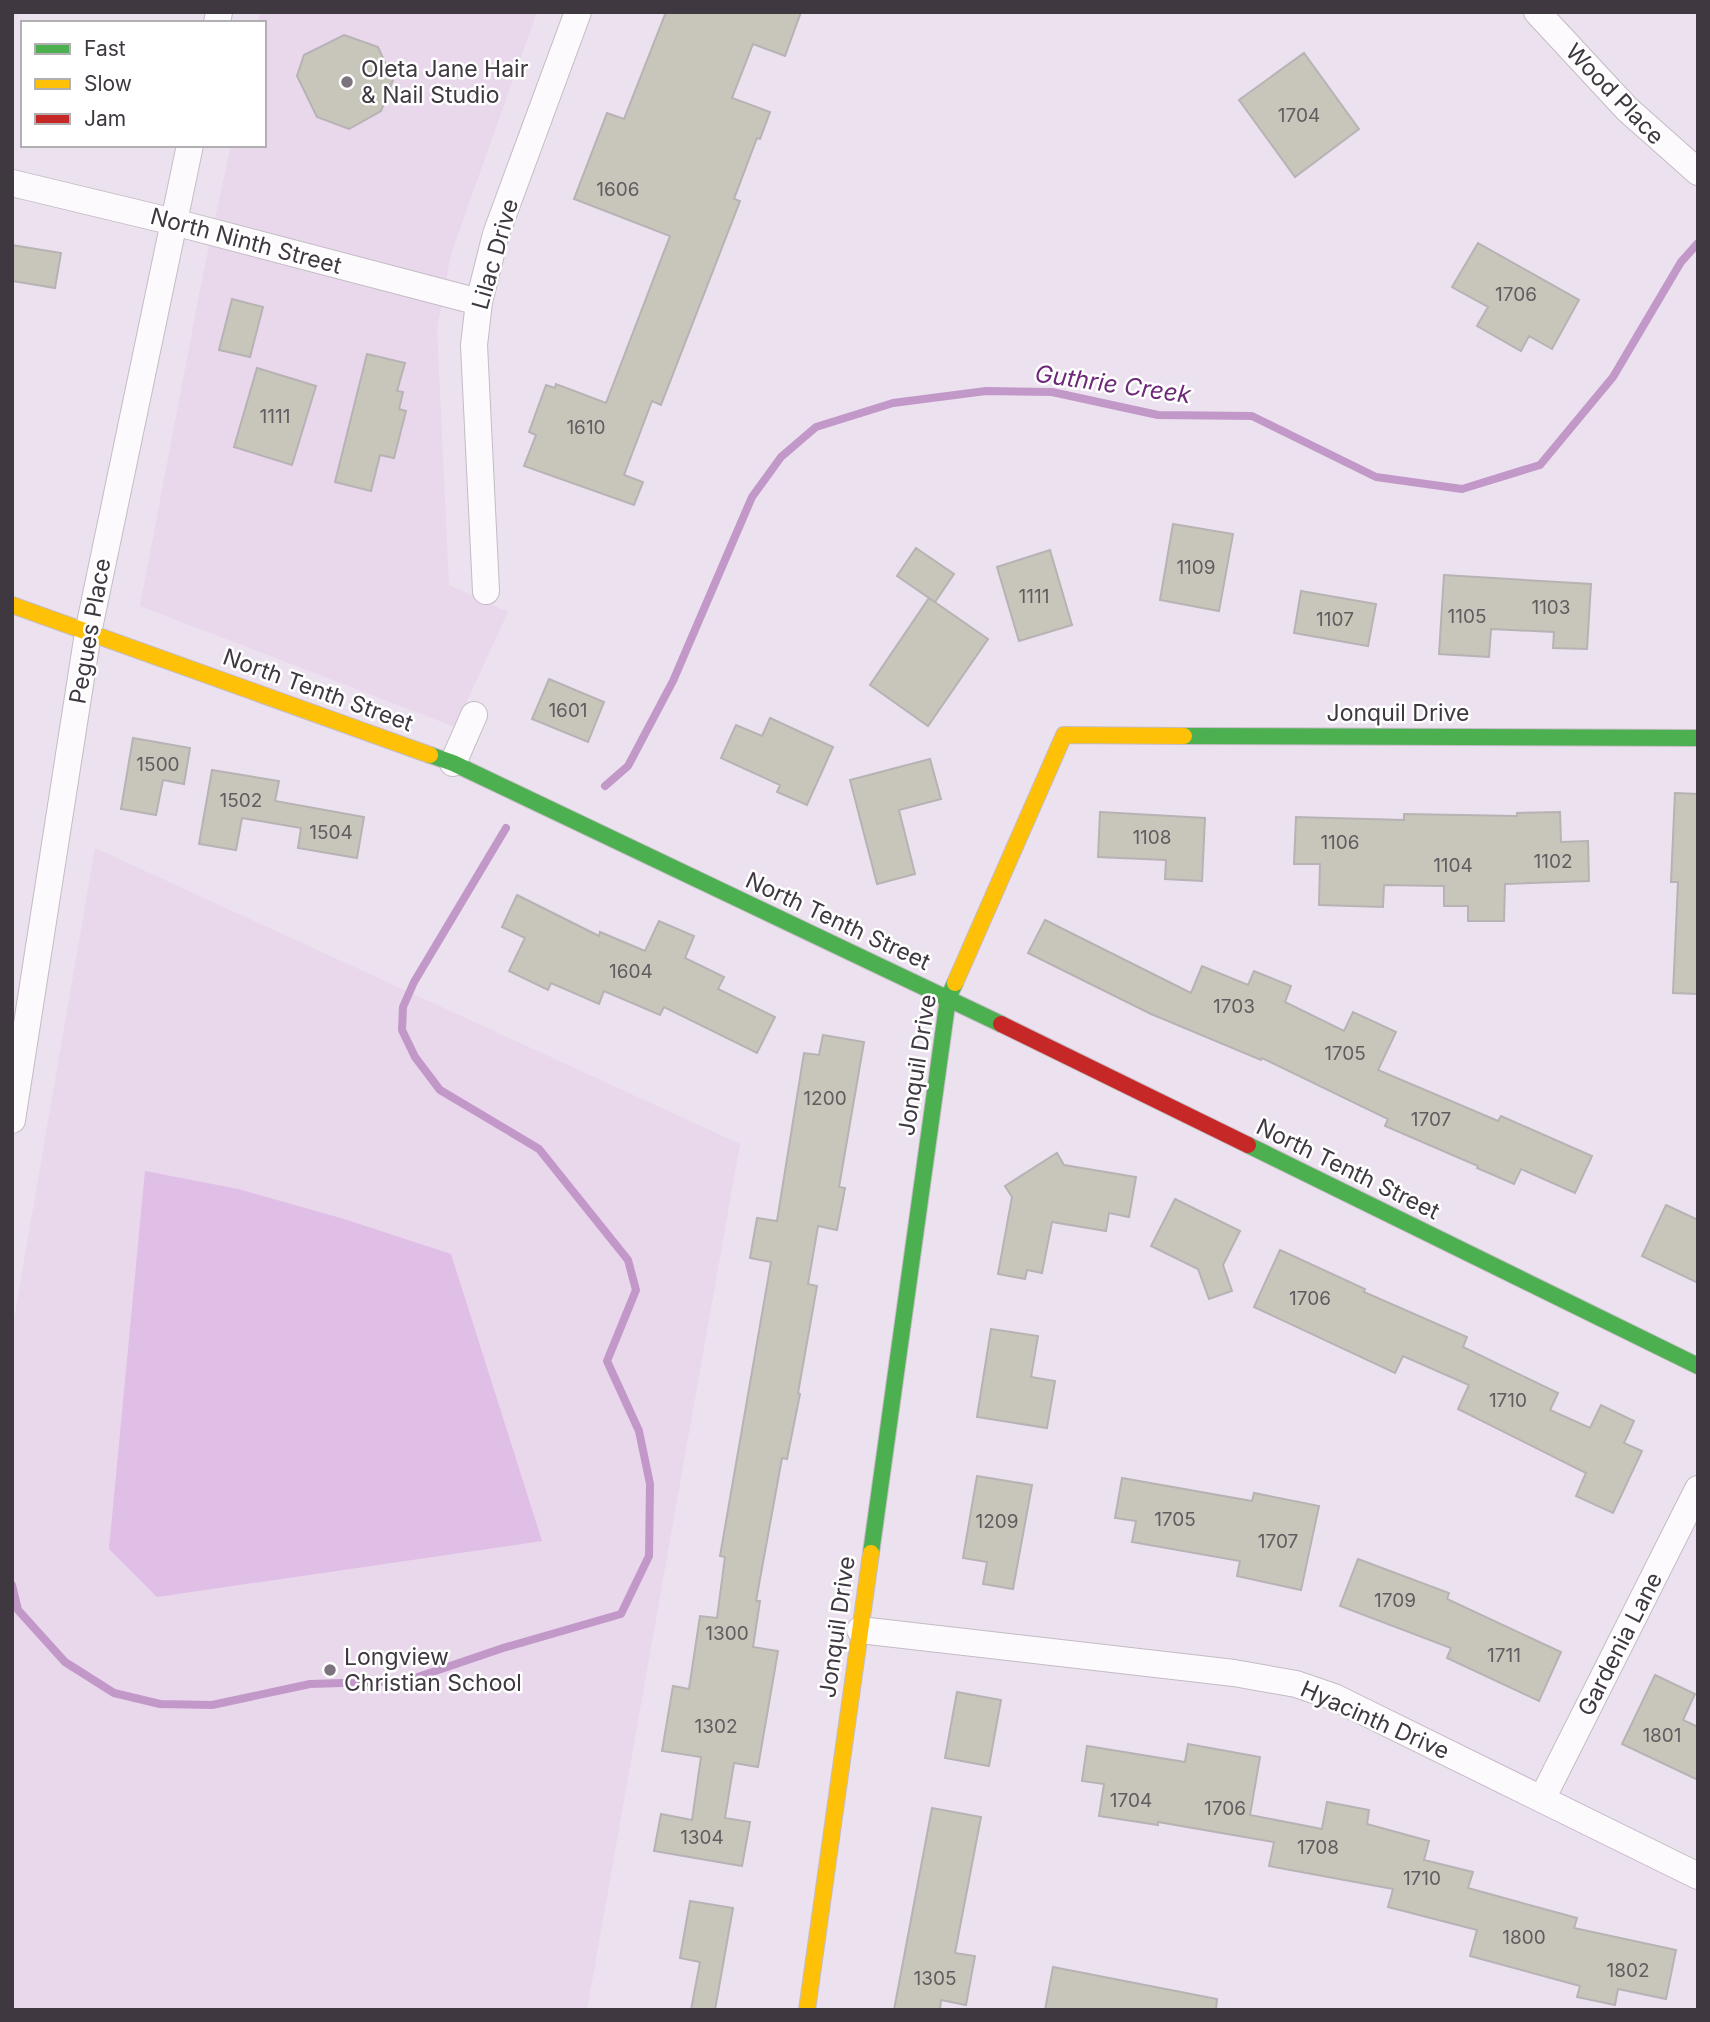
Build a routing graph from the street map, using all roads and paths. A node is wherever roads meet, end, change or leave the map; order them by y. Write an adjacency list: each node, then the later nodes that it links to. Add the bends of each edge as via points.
1 (578, 12): 7 (street, Lilac Drive, via 496,234)
2 (1537, 12): 4 (street, Wood Place, via 1635,117)
3 (190, 147): 6 (street, Pegues Place)
4 (1698, 172)
5 (12, 183): 6 (street, North Ninth Street)
6 (174, 222): 7 (street, North Ninth Street); 10 (street, Pegues Place)
7 (478, 302): 8 (street, Lilac Drive, via 474,345)
8 (486, 591)
9 (12, 605): 10 (street, North Tenth Street)
10 (88, 633): 13 (street, North Tenth Street); 15 (street, Pegues Place)
11 (474, 715): 13 (street)
12 (1698, 738): 14 (street, Jonquil Drive, via 1064,734)
13 (453, 763): 14 (street, North Tenth Street)
14 (948, 998): 16 (street, North Tenth Street); 18 (street, Jonquil Drive)
15 (12, 1120)
16 (1698, 1366)
17 (1698, 1489): 19 (street, Gardenia Lane)
18 (860, 1630): 19 (street, Hyacinth Drive, via 1296,1684 1334,1697); 21 (street, Jonquil Drive)
19 (1542, 1799): 20 (street, Hyacinth Drive)
20 (1698, 1876)
21 (807, 2010)

